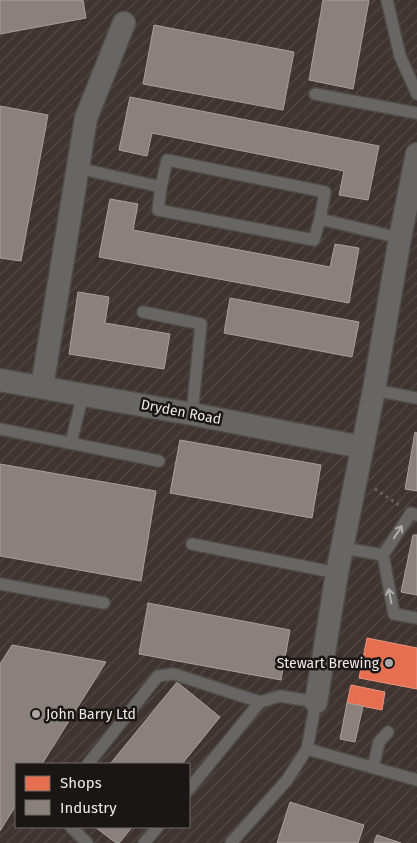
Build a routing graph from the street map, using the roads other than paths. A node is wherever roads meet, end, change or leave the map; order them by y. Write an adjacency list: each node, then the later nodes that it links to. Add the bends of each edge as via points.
1 (387, 0): 4 (lane, via 400,56)
2 (124, 23): 7 (street, via 86,118)
3 (315, 94): 5 (lane)
4 (417, 94)
5 (417, 113)
6 (417, 154): 9 (street)
7 (78, 168): 8 (lane); 14 (street)
8 (161, 187): 10 (lane, via 158,210 314,240); 10 (lane, via 167,160 297,186 325,192)
9 (411, 215): 11 (street)
10 (320, 219): 11 (lane)
11 (400, 238): 15 (street)
12 (143, 312): 18 (lane, via 202,324)
13 (0, 380): 14 (street, Dryden Road)
14 (42, 387): 16 (street, Dryden Road)
15 (374, 390): 17 (lane); 21 (street)
16 (83, 394): 18 (street, Dryden Road); 20 (lane)
17 (417, 398)
18 (192, 414): 21 (street, Dryden Road)
19 (0, 429): 20 (lane)
20 (71, 443): 22 (lane)
21 (361, 446): 25 (street)
22 (159, 460)
23 (414, 514): 26 (lane, one-way to 23)
24 (192, 544): 27 (lane)
25 (343, 548): 26 (lane); 27 (street)
26 (383, 555): 30 (lane, one-way to 26, via 394,614)
27 (337, 574): 32 (street)
28 (0, 584): 29 (lane)
29 (104, 603)
30 (417, 618)
31 (260, 702): 32 (lane, via 280,696); 35 (lane, via 174,674 158,676); 38 (lane)
32 (316, 702): 34 (lane)
33 (388, 732): 36 (lane, via 380,742)
34 (307, 749): 36 (lane); 43 (lane, via 287,780)
35 (89, 763)
36 (373, 768): 37 (lane)
37 (417, 780)
38 (190, 788)
39 (72, 828): 41 (lane)
40 (157, 828): 42 (lane)
41 (87, 843)
42 (144, 843)
43 (231, 843)

